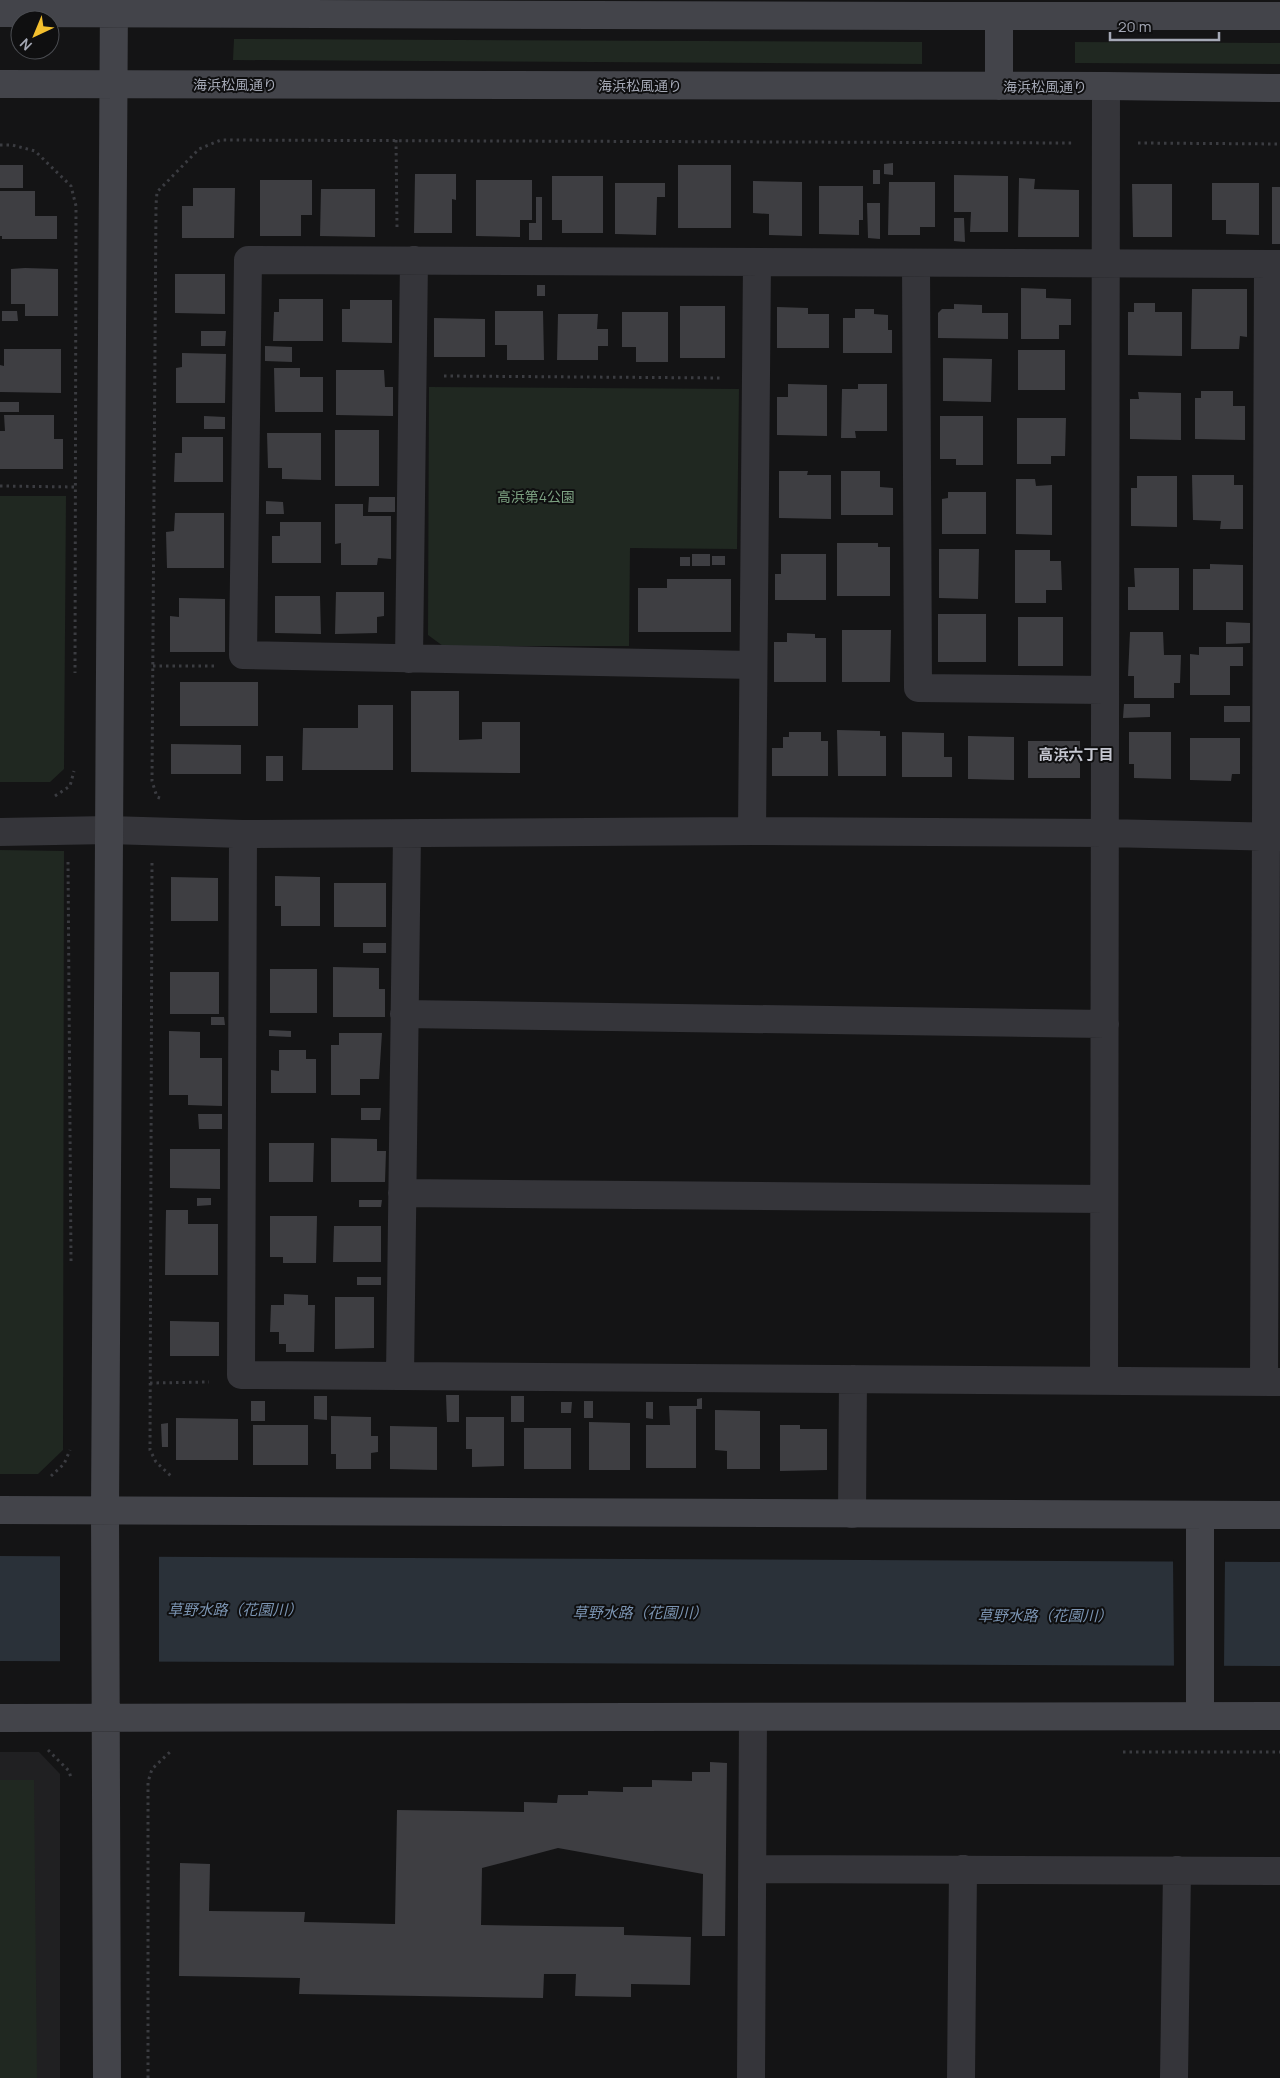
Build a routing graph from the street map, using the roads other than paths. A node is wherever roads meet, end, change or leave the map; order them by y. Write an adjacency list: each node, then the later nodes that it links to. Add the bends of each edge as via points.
1 (114, 7): 2 (street); 3 (street); 6 (street)
2 (0, 13)
3 (999, 16): 4 (street); 7 (street)
4 (1280, 16)
5 (0, 84): 6 (street, 海浜松風通り)
6 (113, 84): 7 (street, 海浜松風通り); 19 (street)
7 (999, 86): 8 (street, 海浜松風通り)
8 (1106, 86): 9 (street, 海浜松風通り); 13 (street)
9 (1280, 88)
10 (405, 260): 11 (street); 15 (street, via 412,375); 15 (street, via 248,260 243,655)
11 (757, 262): 12 (street); 16 (street)
12 (916, 263): 13 (street); 17 (street, via 918,688)
13 (1106, 263): 14 (street); 17 (street)
14 (1274, 264): 18 (street)
15 (409, 659): 16 (street)
16 (753, 664): 20 (street)
17 (1104, 690): 22 (street)
18 (1273, 691): 25 (street)
19 (110, 830): 21 (street); 23 (street); 37 (street)
20 (752, 831): 22 (street); 24 (street)
21 (0, 832)
22 (1105, 833): 25 (street); 28 (street)
23 (243, 834): 24 (street); 32 (street, via 241,1375)
24 (406, 834): 26 (street)
25 (1273, 837): 27 (street)
26 (404, 1014): 28 (street); 29 (street)
27 (1273, 1019): 30 (street)
28 (1105, 1024): 31 (street)
29 (402, 1193): 31 (street); 32 (street)
30 (1272, 1195): 35 (street)
31 (1104, 1199): 34 (street)
32 (400, 1376): 33 (street)
33 (853, 1379): 34 (street); 38 (street)
34 (1104, 1381): 35 (street)
35 (1272, 1382)
36 (0, 1510): 37 (street)
37 (105, 1511): 38 (street); 45 (street)
38 (852, 1514): 39 (street)
39 (1200, 1515): 40 (street); 41 (street)
40 (1280, 1515)
41 (1200, 1715): 42 (street); 43 (street)
42 (1280, 1716)
43 (753, 1717): 45 (street); 46 (street)
44 (0, 1718): 45 (street)
45 (106, 1718): 50 (street)
46 (754, 1869): 47 (street); 51 (street)
47 (963, 1869): 48 (street); 52 (street)
48 (1177, 1870): 49 (street); 53 (street)
49 (1280, 1871)
50 (107, 2078)
51 (751, 2078)
52 (961, 2078)
53 (1174, 2078)

